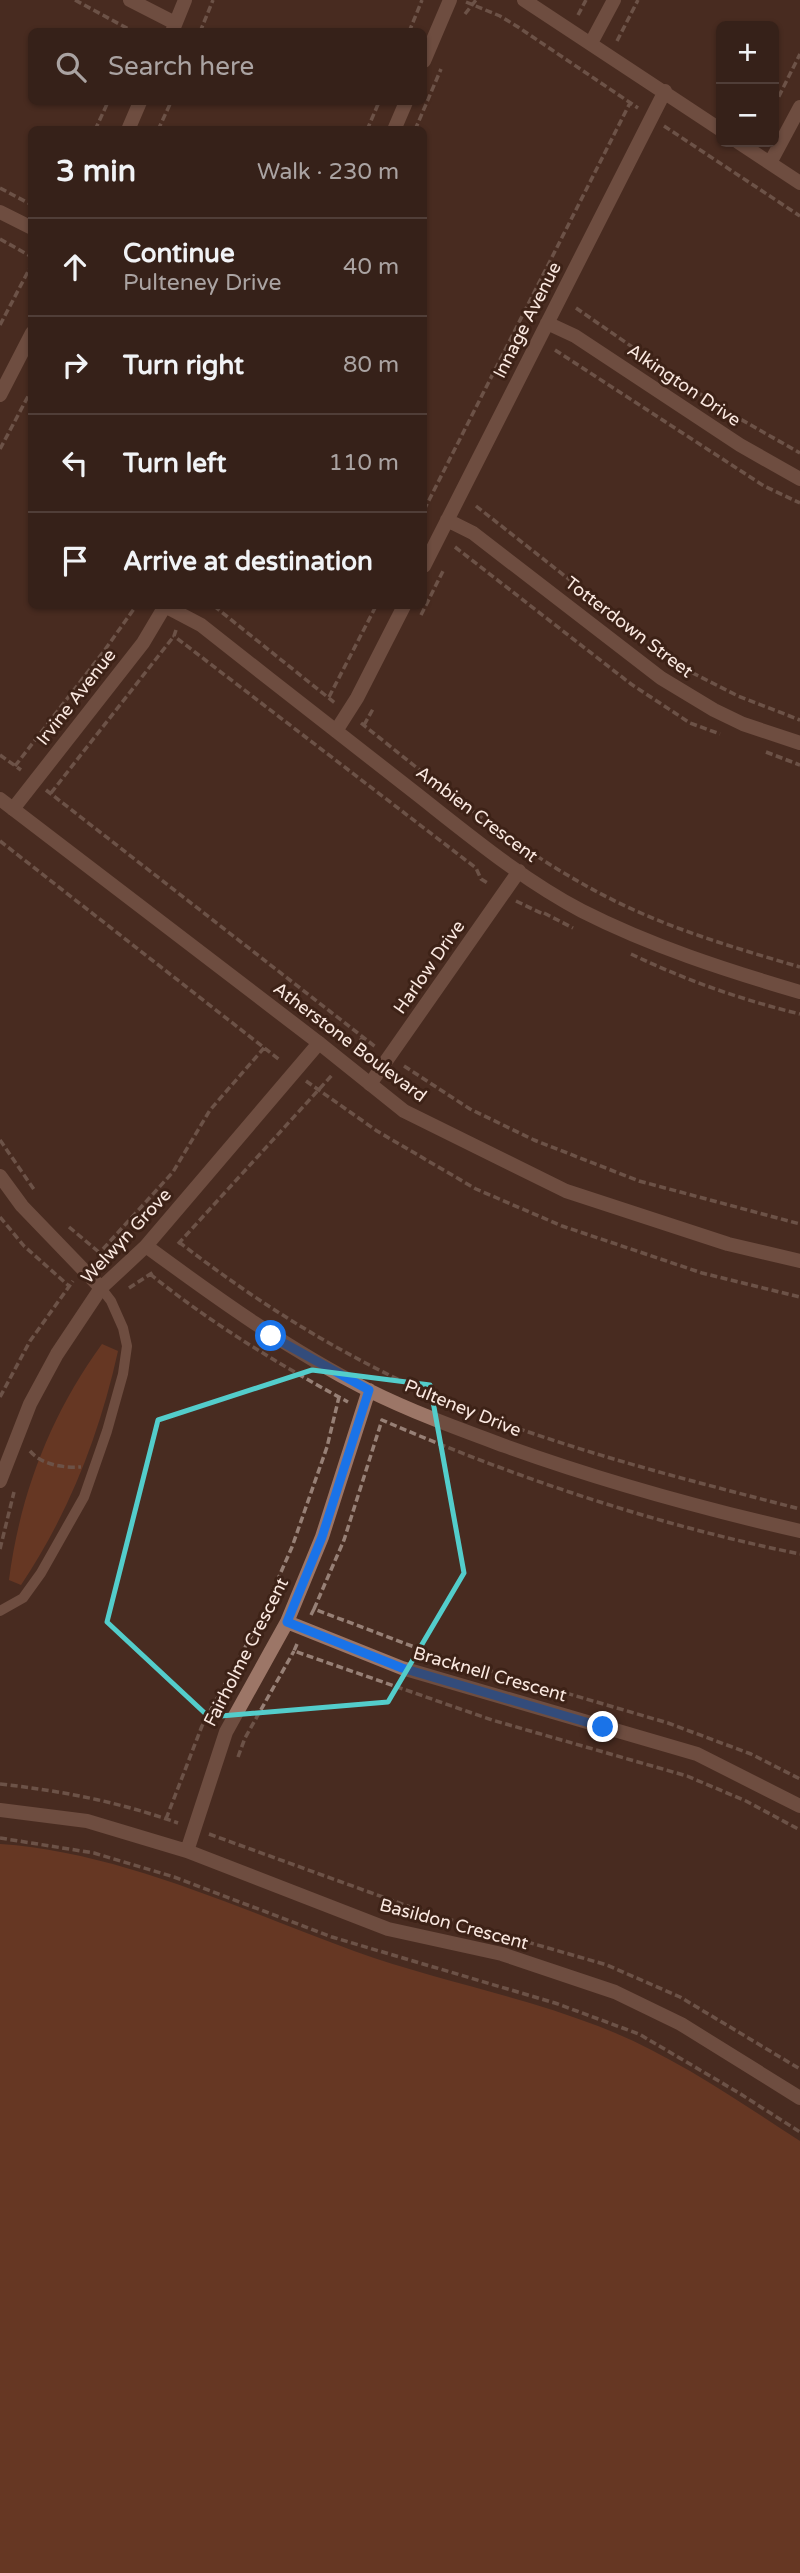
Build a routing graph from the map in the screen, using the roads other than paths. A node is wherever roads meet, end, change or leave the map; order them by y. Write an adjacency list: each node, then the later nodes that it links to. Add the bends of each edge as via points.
1 (131, 0): 6 (street)
2 (185, 0): 6 (street)
3 (450, 0): 8 (street)
4 (524, 0): 7 (street)
5 (614, 0): 7 (street)
6 (173, 27)
7 (591, 43): 9 (street)
8 (427, 54)
9 (665, 91): 15 (street); 21 (street, Innage Avenue)
10 (139, 105): 13 (street)
11 (405, 105): 14 (street)
12 (800, 107): 17 (street)
13 (130, 126)
14 (396, 126)
15 (716, 127)
16 (745, 147): 17 (street)
17 (769, 163): 18 (street)
18 (800, 183)
19 (0, 212): 20 (street)
20 (28, 227)
21 (547, 323): 24 (street, Alkington Drive, via 575,336 731,440); 25 (street, Innage Avenue)
22 (28, 341): 23 (street)
23 (0, 396)
24 (800, 479)
25 (447, 520): 26 (street, Innage Avenue); 31 (street, Totterdown Street, via 484,541 661,678 743,724)
26 (427, 560)
27 (163, 609): 33 (street, Irvine Avenue, via 143,643)
28 (171, 609): 30 (street, Ambien Crescent, via 201,625)
29 (402, 609): 30 (street)
30 (336, 731): 34 (street, Ambien Crescent)
31 (800, 743)
32 (0, 799): 33 (street, Atherstone Boulevard)
33 (13, 809): 36 (street, Atherstone Boulevard)
34 (519, 871): 35 (street, Ambien Crescent, via 580,910 639,938); 37 (street, Harlow Drive)
35 (800, 992)
36 (319, 1043): 37 (street, Atherstone Boulevard); 39 (street, Welwyn Grove)
37 (370, 1084): 40 (street, Atherstone Boulevard, via 404,1111 566,1191 728,1244)
38 (0, 1175): 41 (street, via 22,1206)
39 (146, 1246): 41 (street, Welwyn Grove); 42 (street, Pulteney Drive, via 271,1336)
40 (800, 1261)
41 (101, 1288): 43 (street, Welwyn Grove, via 30,1404); 45 (lane, via 111,1301 127,1346 123,1374 94,1467 84,1497 41,1573 23,1598)
42 (369, 1390): 44 (street, Pulteney Drive, via 446,1425 577,1472 698,1508); 46 (street, Fairholme Crescent, via 322,1537)
43 (0, 1481)
44 (800, 1531)
45 (0, 1611)
46 (287, 1622): 47 (street, Bracknell Crescent, via 402,1668 697,1754); 49 (street, Fairholme Crescent, via 226,1732)
47 (800, 1806)
48 (0, 1810): 49 (street, Basildon Crescent, via 87,1821)
49 (187, 1851): 50 (street, Basildon Crescent, via 388,1928 502,1954 615,1992 681,2024)
50 (800, 2098)

